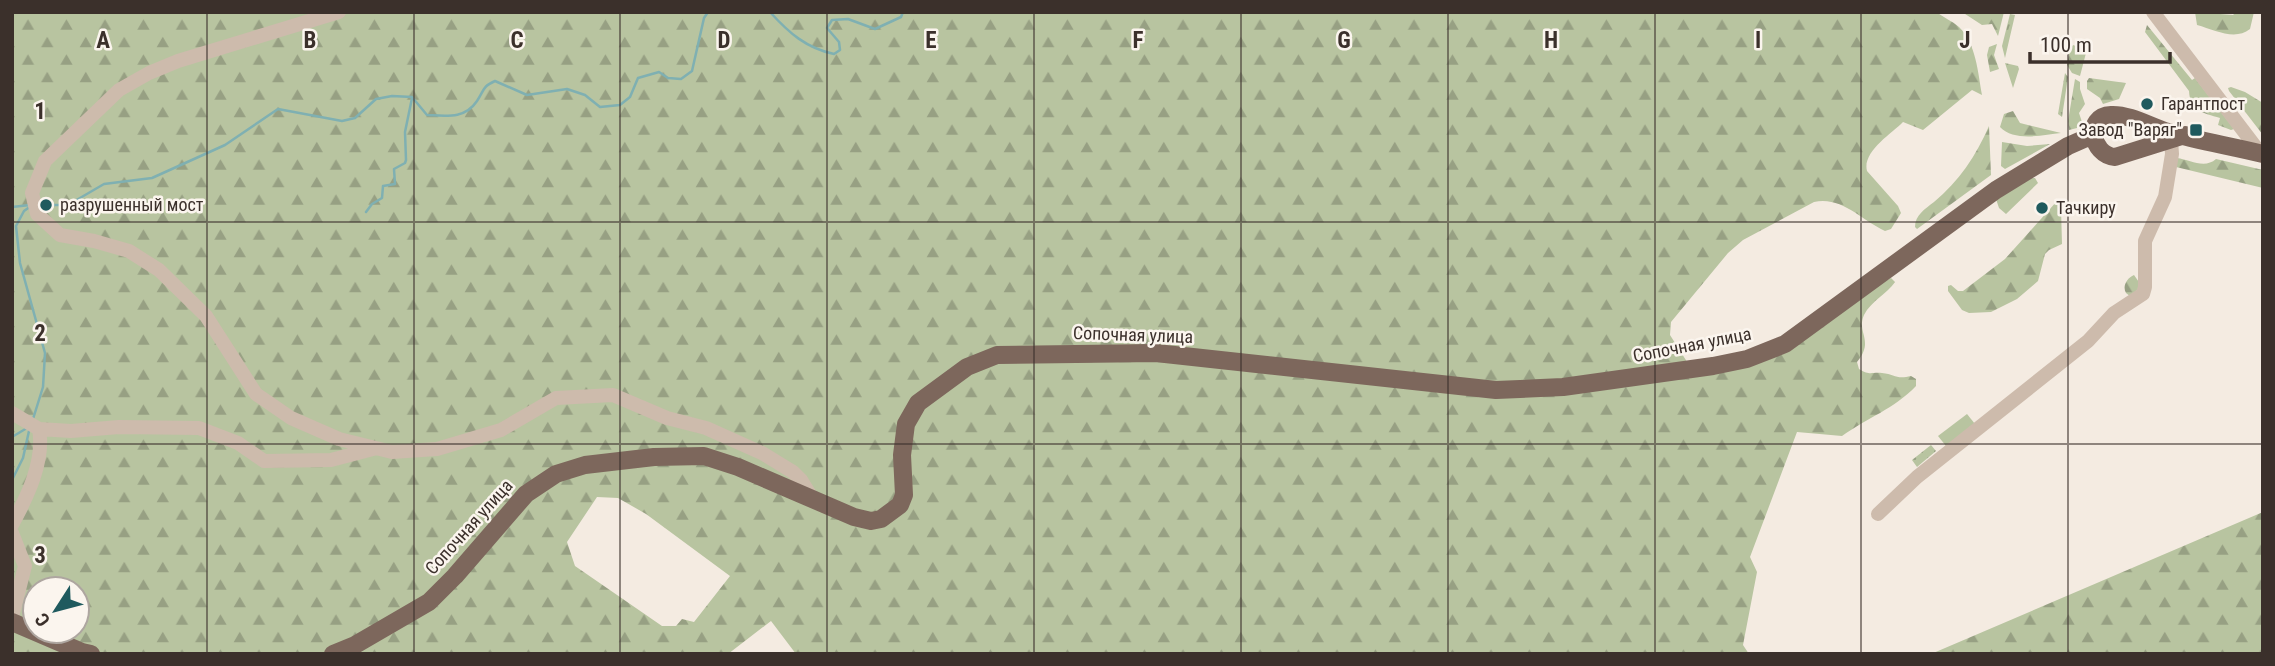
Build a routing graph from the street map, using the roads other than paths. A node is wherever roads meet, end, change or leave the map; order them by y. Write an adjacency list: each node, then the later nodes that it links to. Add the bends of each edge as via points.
1 (339, 12): 8 (street, via 178,61 119,90 45,161 32,193 37,214 60,235 129,251 164,275 206,316 256,394 291,418)
2 (2153, 12): 5 (street)
3 (2093, 135): 4 (main road, via 2103,154 2115,157); 4 (main road, Сопочная улица, via 2096,123 2113,114); 9 (main road, Сопочная улица, via 1996,190 1785,344 1747,359 1563,387 1496,390 1156,353 997,355 967,367 918,403 906,424 904,495 890,514 871,521)
4 (2178, 138): 5 (main road, Сопочная улица); 10 (street, via 2165,197 2145,241 2143,294 1920,474)
5 (2262, 154)
6 (12, 413): 7 (street)
7 (38, 429): 8 (street, via 199,428 238,443 264,461 331,460); 11 (street, via 41,446 32,483)
8 (374, 448): 9 (street, via 392,452 437,449 501,430 556,398 613,396 762,453 802,480)
9 (812, 498): 15 (main road, Сопочная улица, via 704,456 585,465 556,474 526,494 429,602)
10 (1878, 514)
11 (12, 524)
12 (12, 533): 13 (street, via 25,566)
13 (12, 619): 14 (main road)
14 (91, 654)
15 (332, 654)

